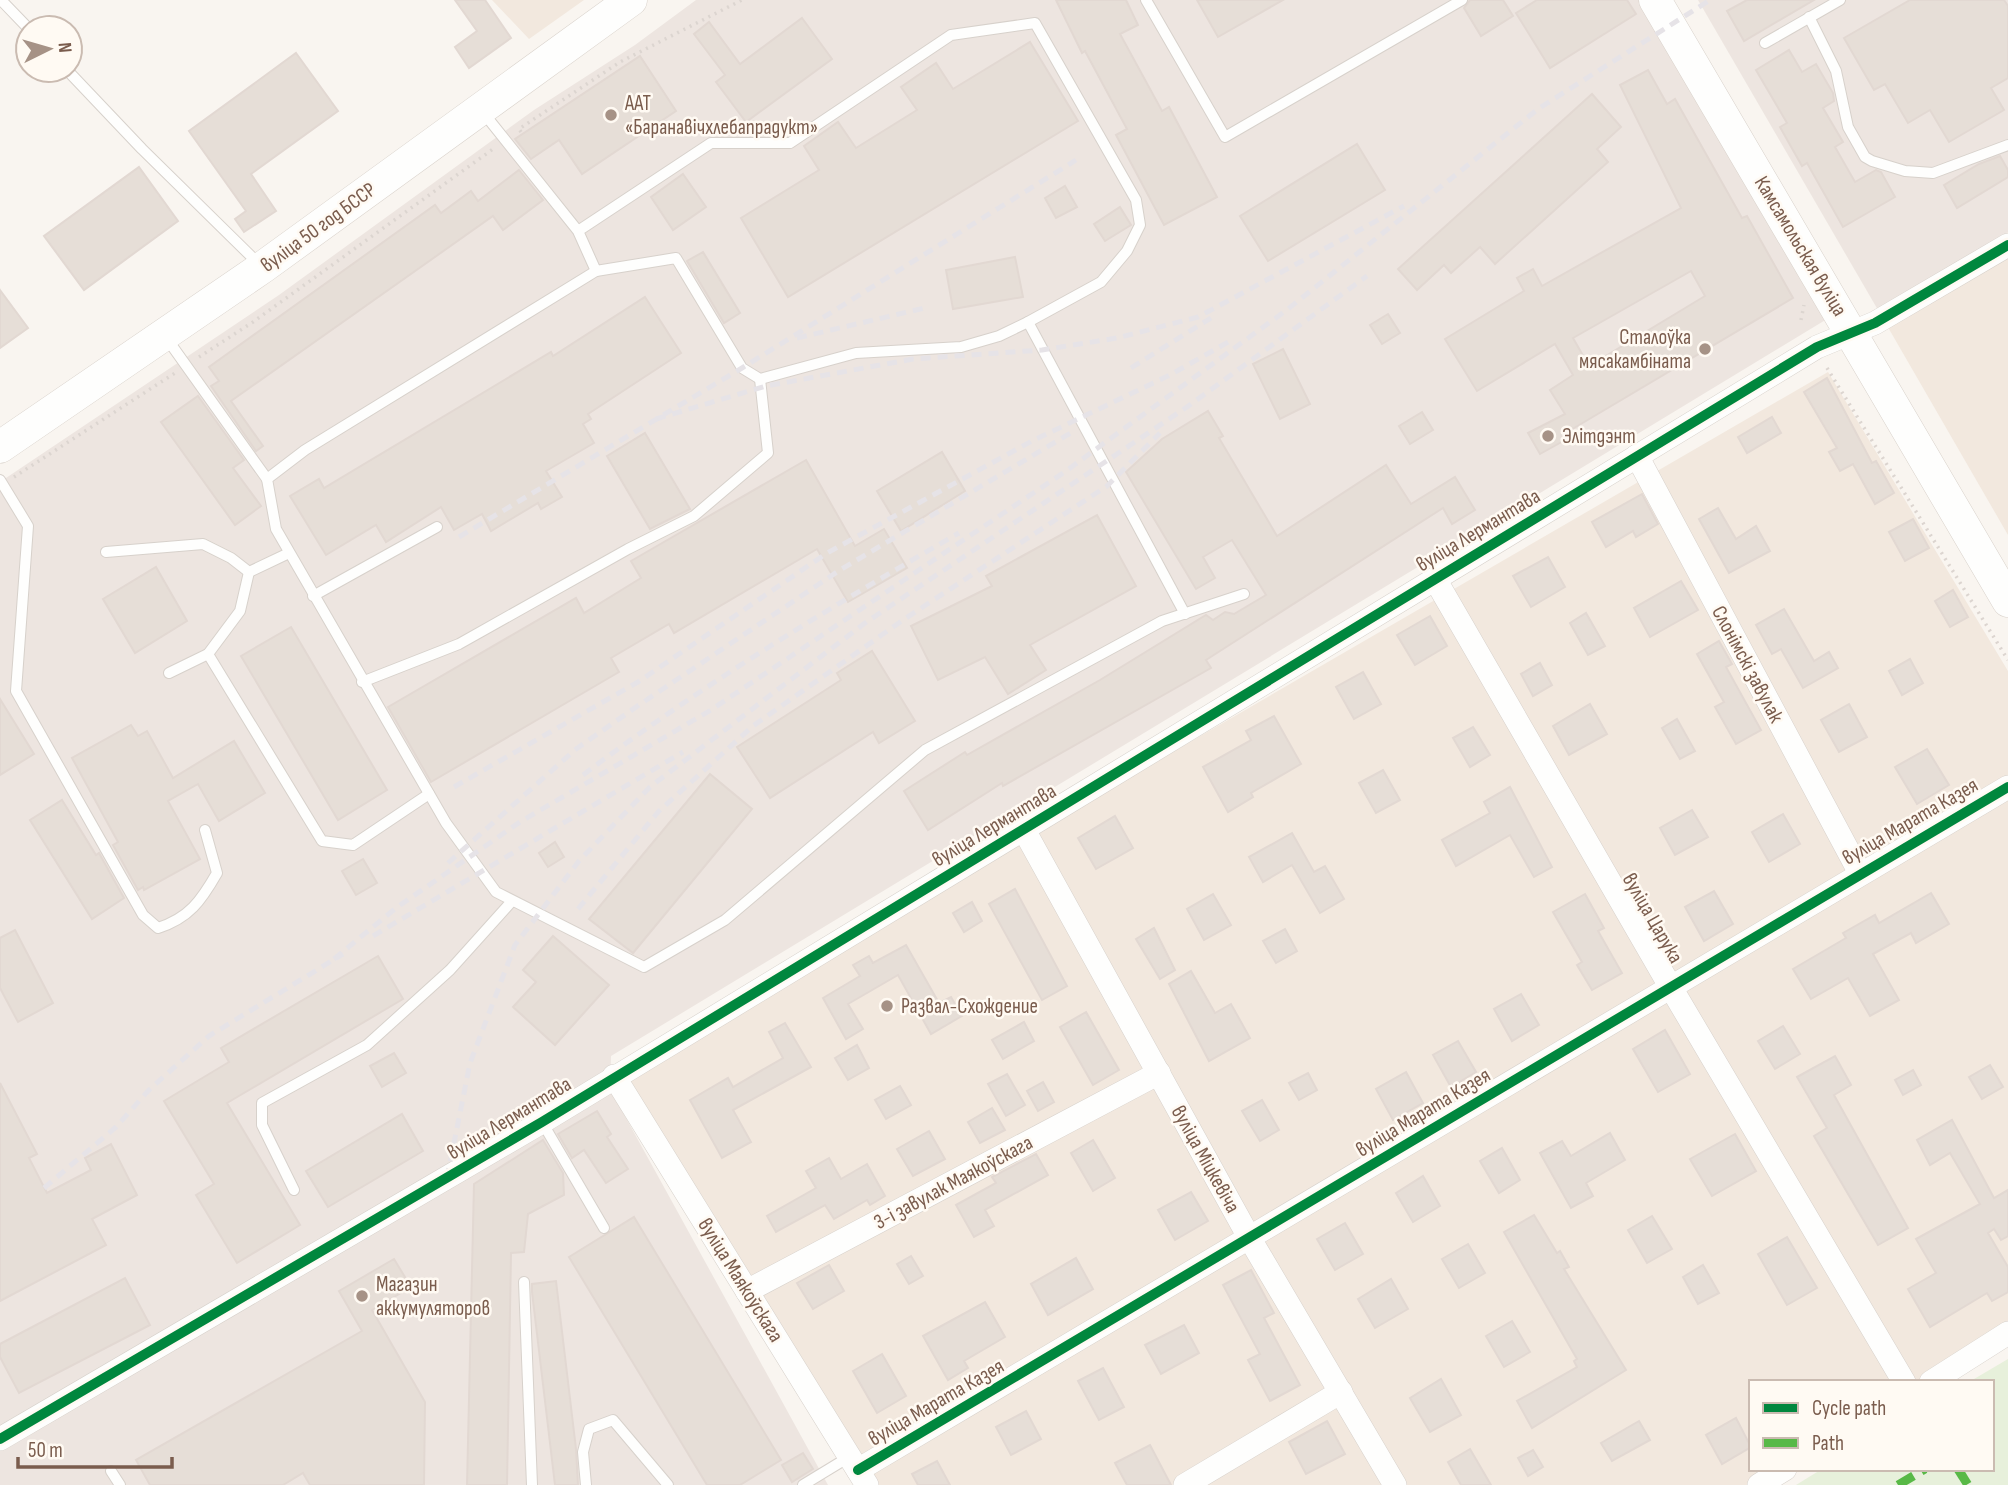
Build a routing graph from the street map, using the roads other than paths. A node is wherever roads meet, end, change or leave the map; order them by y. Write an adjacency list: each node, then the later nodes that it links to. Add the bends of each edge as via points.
1 (1, 0): 7 (lane)
2 (631, 0): 11 (main road, вуліца 50 год БССР)
3 (1146, 0): 4 (lane, via 1225,137)
4 (1462, 0)
5 (1656, 0): 18 (main road, Камсамольская вуліца)
6 (1840, 0): 8 (lane)
7 (14, 14)
8 (1809, 17): 9 (lane); 12 (lane, via 1836,71 1847,127 1865,157 1933,173)
9 (1765, 43)
10 (80, 84): 15 (lane)
11 (481, 109): 13 (lane); 15 (main road, вуліца 50 год БССР)
12 (2008, 145)
13 (578, 231): 16 (lane); 17 (lane, via 711,143 790,143 951,36 1035,23 1136,200 1140,225 1127,251 1101,282)
14 (2008, 245): 18 (street, вуліца Лермантава)
15 (263, 267): 19 (main road, вуліца 50 год БССР)
16 (596, 271): 20 (lane, via 676,258 742,368); 23 (lane, via 305,450)
17 (1028, 323): 20 (lane, via 961,347 856,353); 33 (lane)
18 (1852, 332): 22 (street, вуліца Лермантава, via 1817,347); 32 (main road, Камсамольская вуліца)
19 (165, 335): 21 (main road, вуліца 50 год БССР); 23 (lane)
20 (760, 379): 36 (lane, via 768,453 695,516 459,644)
21 (0, 447)
22 (1637, 456): 29 (street, вуліца Лермантава); 41 (street, Слонімскі завулак)
23 (267, 479): 27 (lane, via 276,529)
24 (1, 482): 39 (lane, via 28,526 16,691 143,915 158,928 178,922 204,897 218,873)
25 (437, 527): 31 (lane)
26 (106, 552): 28 (lane, via 203,544)
27 (289, 554): 28 (lane); 31 (lane)
28 (249, 572): 34 (lane, via 240,611)
29 (1435, 579): 40 (street, вуліца Лермантава); 43 (street, вуліца Царука)
30 (1244, 594): 33 (lane)
31 (313, 596): 36 (lane)
32 (2008, 601)
33 (1185, 614): 42 (lane, via 1162,621 925,750 725,920 644,967)
34 (208, 654): 35 (lane); 38 (lane, via 322,841 353,845)
35 (169, 673)
36 (362, 682): 38 (lane)
37 (2008, 787): 41 (street, вуліца Марата Казея)
38 (429, 794): 42 (lane, via 496,892)
39 (205, 830)
40 (1024, 830): 44 (street, вуліца Міцкевіча); 45 (street, вуліца Лермантава)
41 (1860, 873): 43 (street, вуліца Марата Казея)
42 (512, 901): 47 (lane, via 450,970 367,1045 262,1102 262,1125)
43 (1670, 986): 49 (street, вуліца Марата Казея); 53 (street, вуліца Царука)
44 (1159, 1073): 49 (street, вуліца Міцкевіча); 51 (street, 3-і завулак Маякоўскага)
45 (614, 1076): 46 (street, вуліца Лермантава); 51 (street, вуліца Маякоўскага)
46 (542, 1122): 48 (lane); 56 (street, вуліца Лермантава)
47 (293, 1190)
48 (604, 1228)
49 (1251, 1239): 55 (street, вуліца Міцкевіча); 58 (street, вуліца Марата Казея)
50 (524, 1282): 61 (lane)
51 (747, 1291): 58 (street, вуліца Маякоўскага)
52 (2008, 1334): 54 (street)
53 (1903, 1380)
54 (1934, 1380)
55 (1340, 1392): 65 (street); 66 (street, вуліца Міцкевіча)
56 (0, 1439)
57 (111, 1471): 60 (lane)
58 (858, 1471): 64 (lane)
59 (1782, 1471): 67 (street)
60 (120, 1485)
61 (532, 1485)
62 (586, 1485): 63 (lane, via 583,1452 589,1429 613,1420)
63 (668, 1485)
64 (803, 1485)
65 (1185, 1485)
66 (1395, 1485)
67 (1759, 1485)

